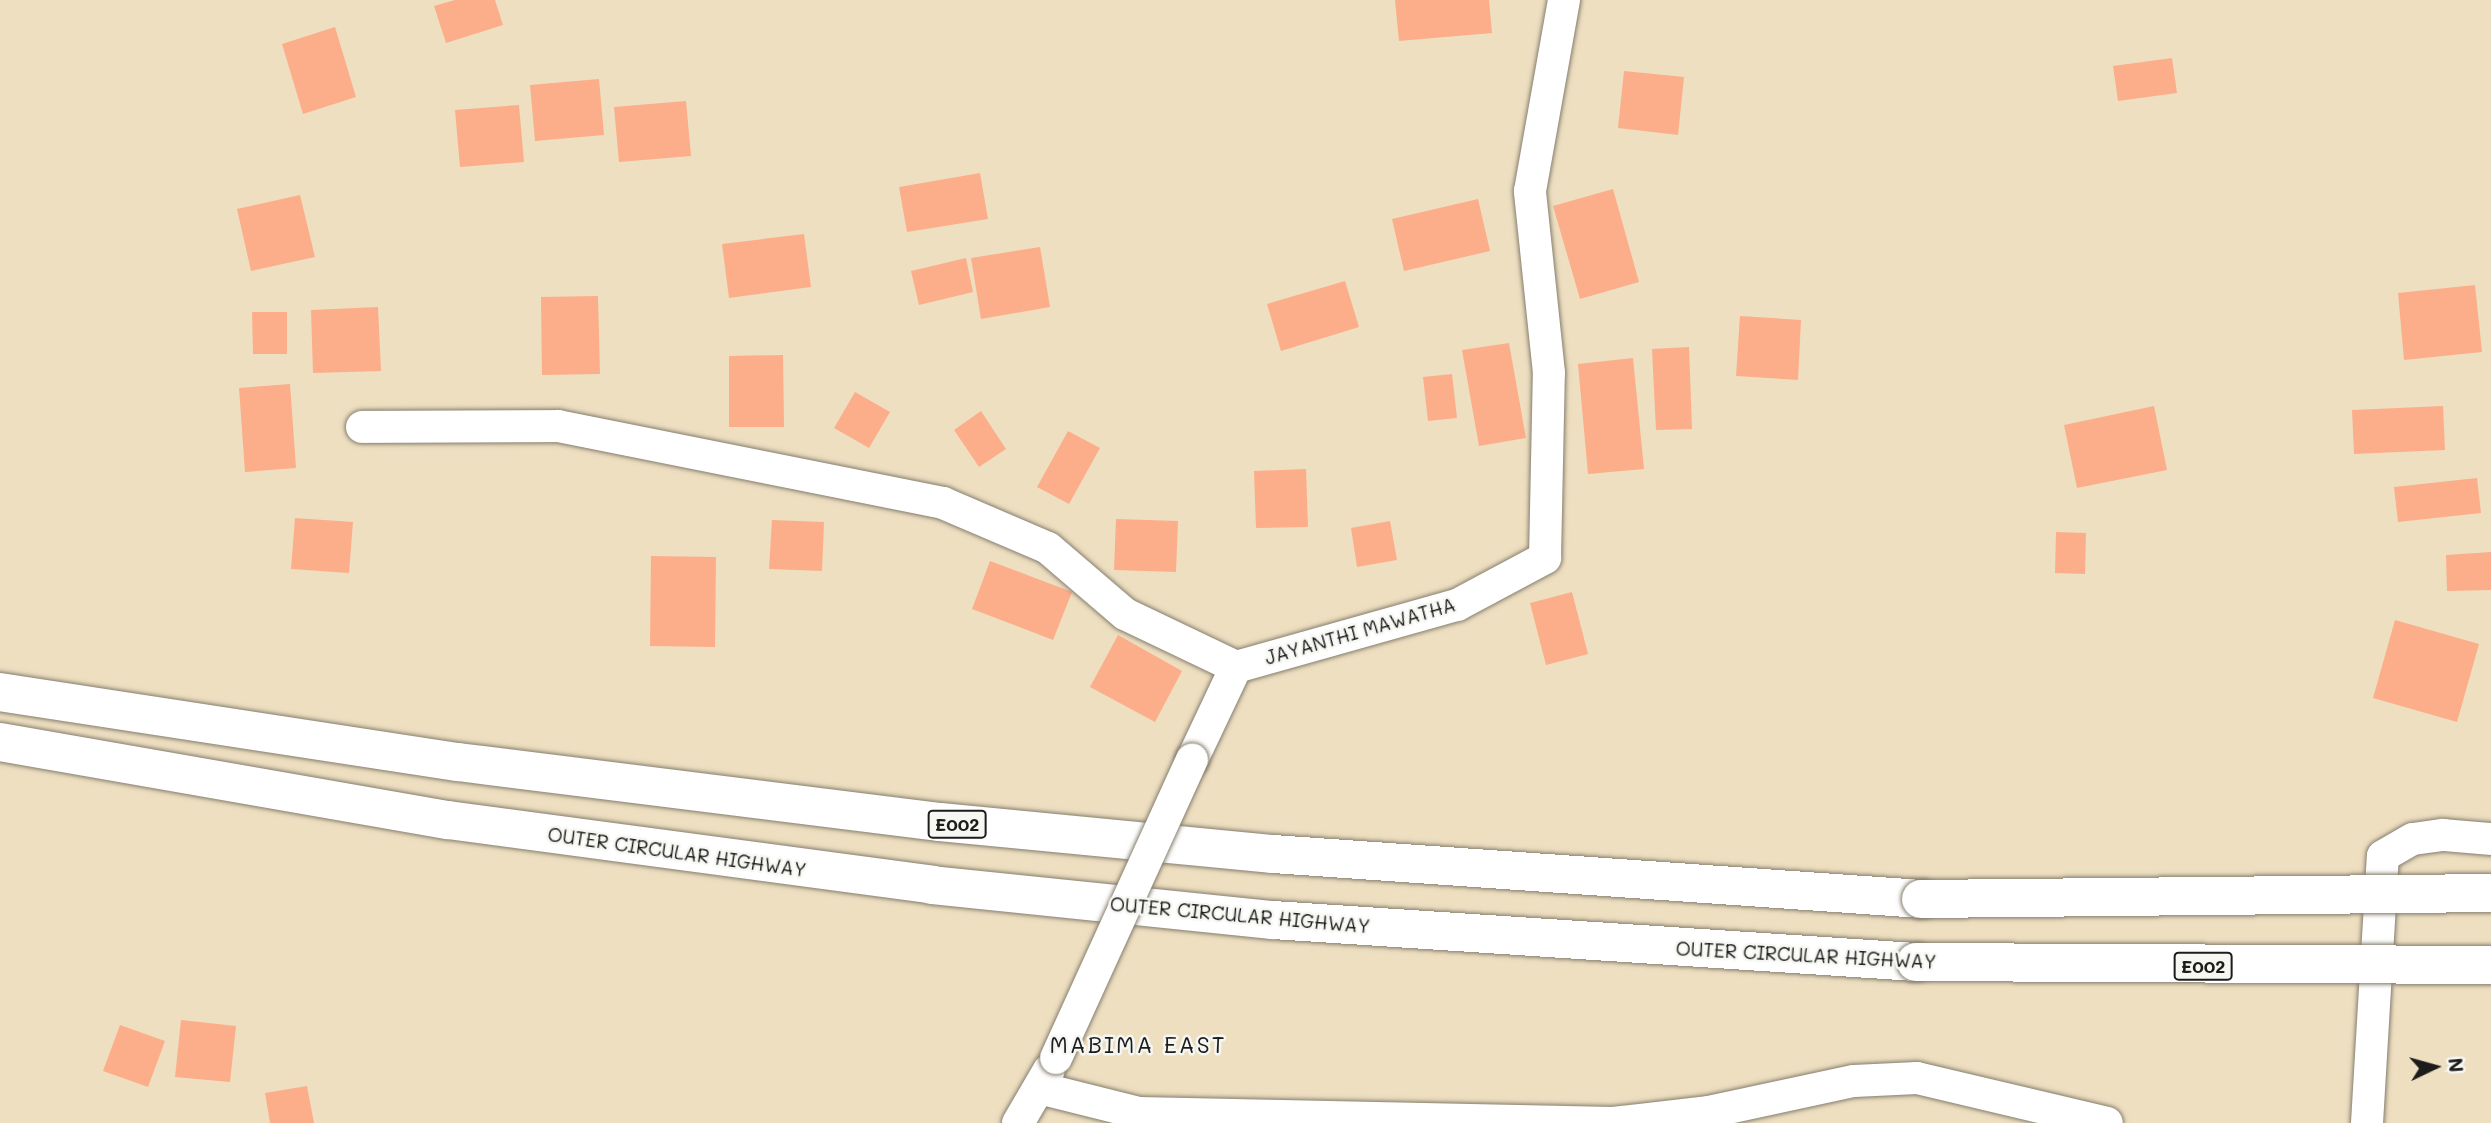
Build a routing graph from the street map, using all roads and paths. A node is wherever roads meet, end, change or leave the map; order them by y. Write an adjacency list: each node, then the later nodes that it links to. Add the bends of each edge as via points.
1 (1564, 0): 3 (street, JAYANTHI MAWATHA, via 1530,191 1549,373 1545,558 1457,605)
2 (362, 427): 3 (street, via 558,426 943,503 1048,548 1125,614)
3 (1236, 667): 9 (street, bridge, via 1056,1058)
4 (0, 692): 7 (highway, E002, bridge, via 472,764 940,822 1273,854 1921,899)
5 (0, 742): 8 (highway, OUTER CIRCULAR HIGHWAY / E002, bridge, via 448,820 946,886 1273,920 1916,962)
6 (2491, 839): 10 (street, via 2423,838 2383,856)
7 (2491, 893)
8 (2491, 965)
9 (1038, 1088): 11 (street); 12 (street, via 1139,1113 1613,1123 1709,1112 1854,1081 1917,1078)
10 (2368, 1122)
11 (1018, 1123)
12 (2106, 1123)

